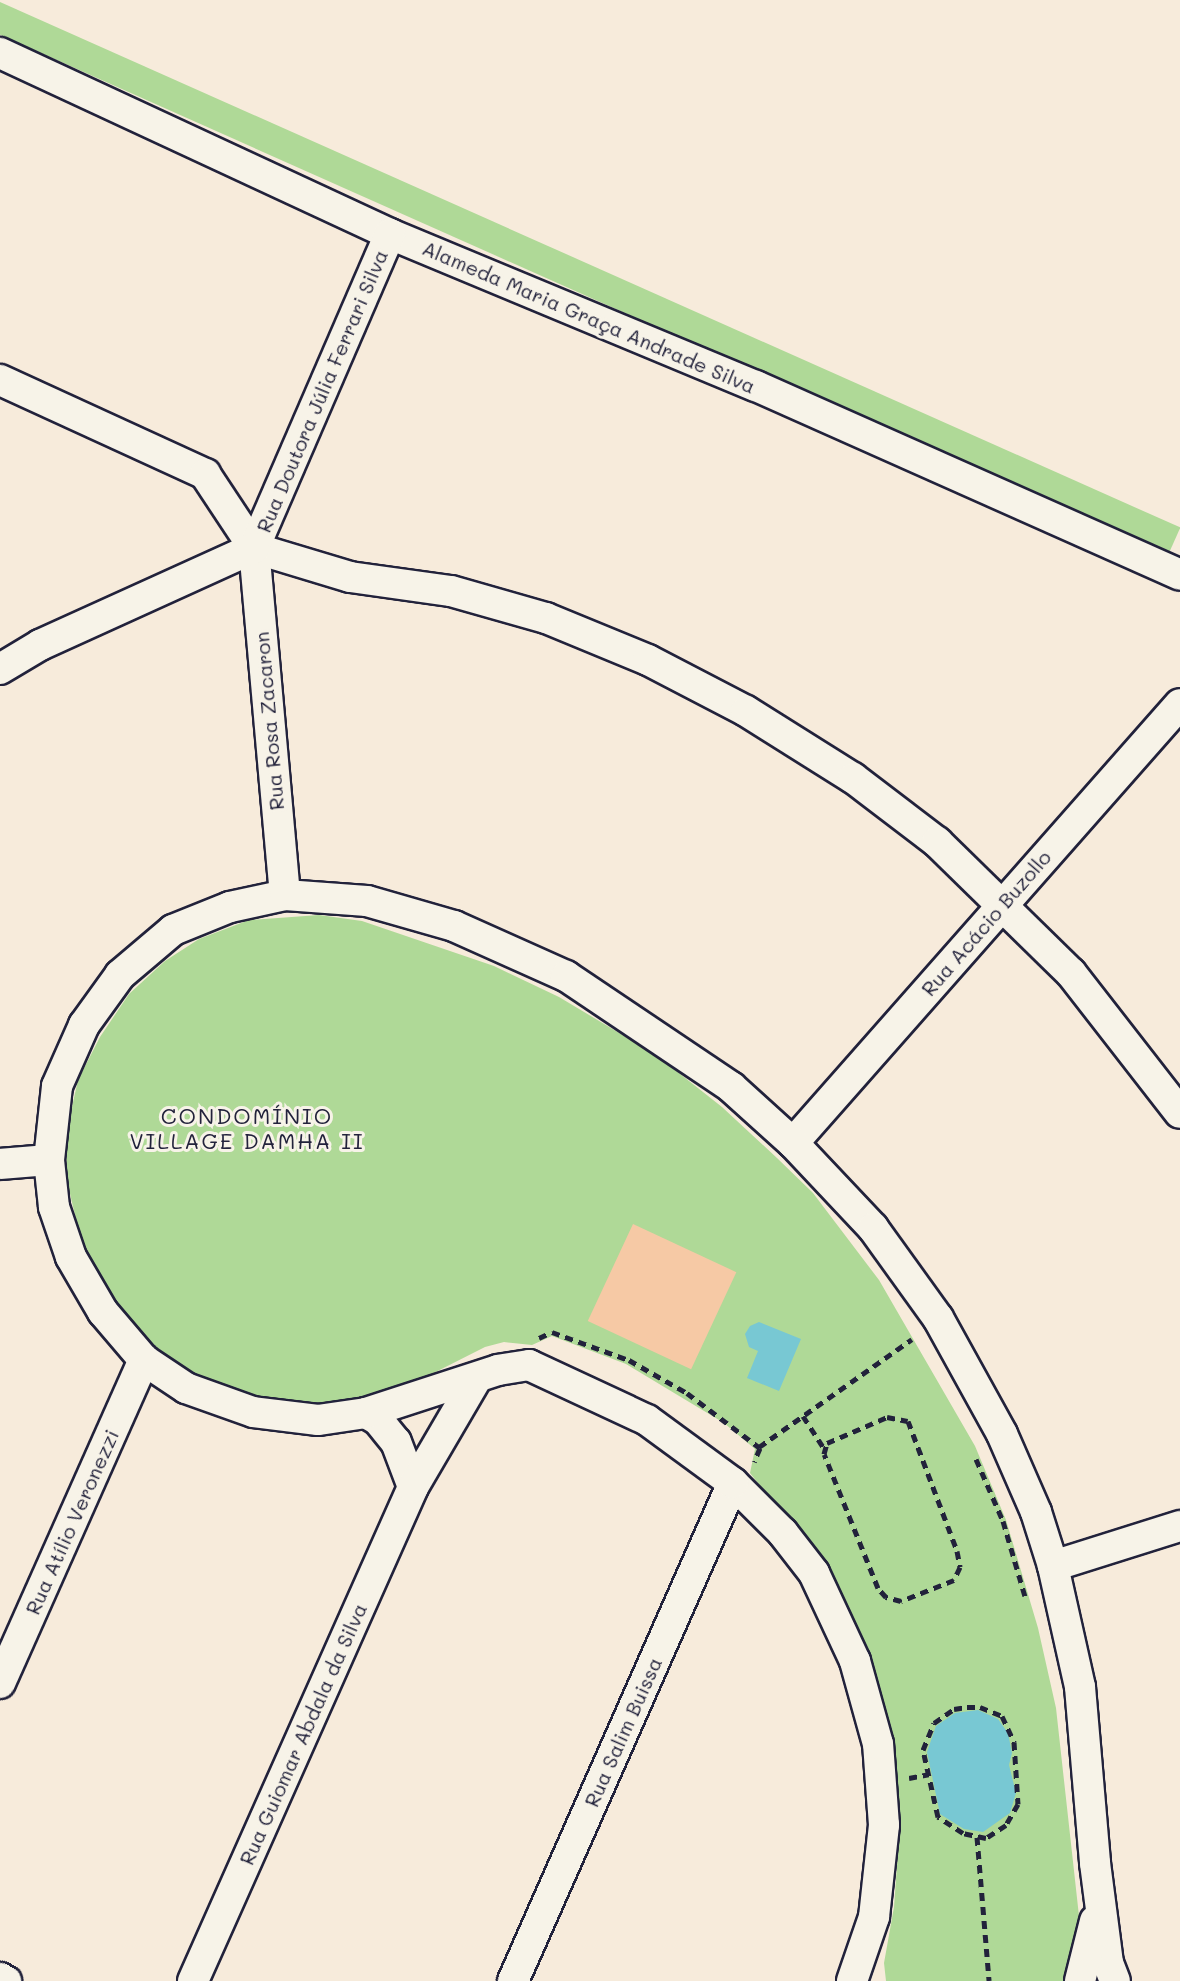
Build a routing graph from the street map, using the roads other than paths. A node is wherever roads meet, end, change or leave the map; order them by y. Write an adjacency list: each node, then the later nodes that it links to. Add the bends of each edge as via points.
1 (0, 53): 2 (street, Alameda Maria Graça Andrade Silva)
2 (390, 234): 4 (street, Rua Doutora Júlia Ferrari Silva); 5 (street, Alameda Maria Graça Andrade Silva, via 756,386)
3 (0, 380): 4 (street, via 205,474)
4 (254, 548): 6 (street, via 40,645); 8 (street, Rua Rosa Zacaron); 9 (street, via 350,577 451,591 546,618 648,660 746,711 853,778 937,842)
5 (1180, 575)
6 (0, 669)
7 (1180, 704): 9 (street, Rua Acácio Buzollo)
8 (285, 895): 11 (street, via 367,901 425,917 566,976 731,1087); 12 (street, via 230,907 173,930 120,975 84,1025 57,1086)
9 (1003, 905): 10 (street, via 1071,973); 11 (street, Rua Acácio Buzollo)
10 (1180, 1113)
11 (793, 1143): 20 (street, via 873,1228 938,1318 1002,1434)
12 (49, 1160): 13 (street); 14 (street, via 54,1207 71,1257 103,1312)
13 (0, 1164)
14 (144, 1360): 16 (street, via 186,1388 253,1412 318,1420); 21 (street, Rua Atílio Veronezzi)
15 (476, 1379): 16 (street); 17 (street, via 529,1365 647,1420); 18 (street, Rua Guiomar Abdala da Silva)
16 (366, 1413): 18 (street, via 396,1442)
17 (744, 1477): 27 (street, Rua Salim Buissa); 28 (street, via 814,1573 855,1661 878,1744 884,1825 876,1902)
18 (413, 1487): 26 (street, Rua Guiomar Abdala da Silva)
19 (1180, 1526): 20 (street)
20 (1053, 1566): 23 (street, via 1080,1687)
21 (7, 1646): 22 (street, Rua Atílio Veronezzi)
22 (0, 1683)
23 (1095, 1863): 29 (street, via 1095,1927); 30 (street)
24 (0, 1978): 25 (street)
25 (6, 1981)
26 (193, 1981)
27 (513, 1981)
28 (852, 1981)
29 (1080, 1981)
30 (1115, 1981)

